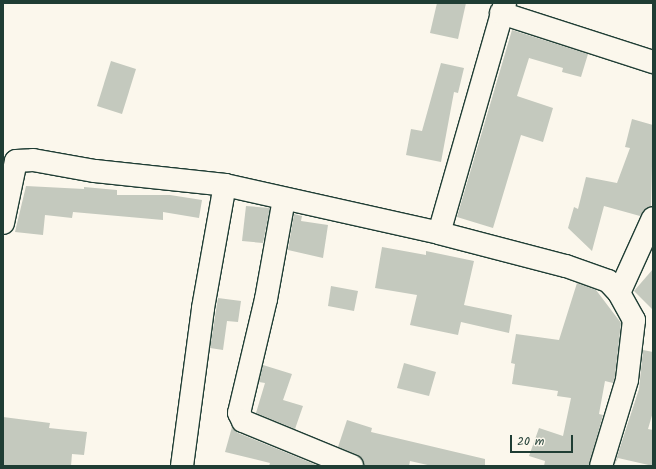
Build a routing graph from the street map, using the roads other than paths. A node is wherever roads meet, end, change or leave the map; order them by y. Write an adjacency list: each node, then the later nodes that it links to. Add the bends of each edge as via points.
1 (503, 8): 2 (street); 8 (street)
2 (653, 62)
3 (10, 160): 4 (street, via 33,160 95,172); 7 (street)
4 (225, 185): 5 (street); 10 (street, via 203,308)
5 (284, 199): 8 (street); 11 (street, via 266,299 239,413 243,421)
6 (653, 218): 9 (street)
7 (3, 223)
8 (439, 232): 9 (street, via 566,266 608,281)
9 (619, 292): 12 (street, via 634,320 627,380)
10 (182, 466)
11 (352, 466)
12 (601, 466)

